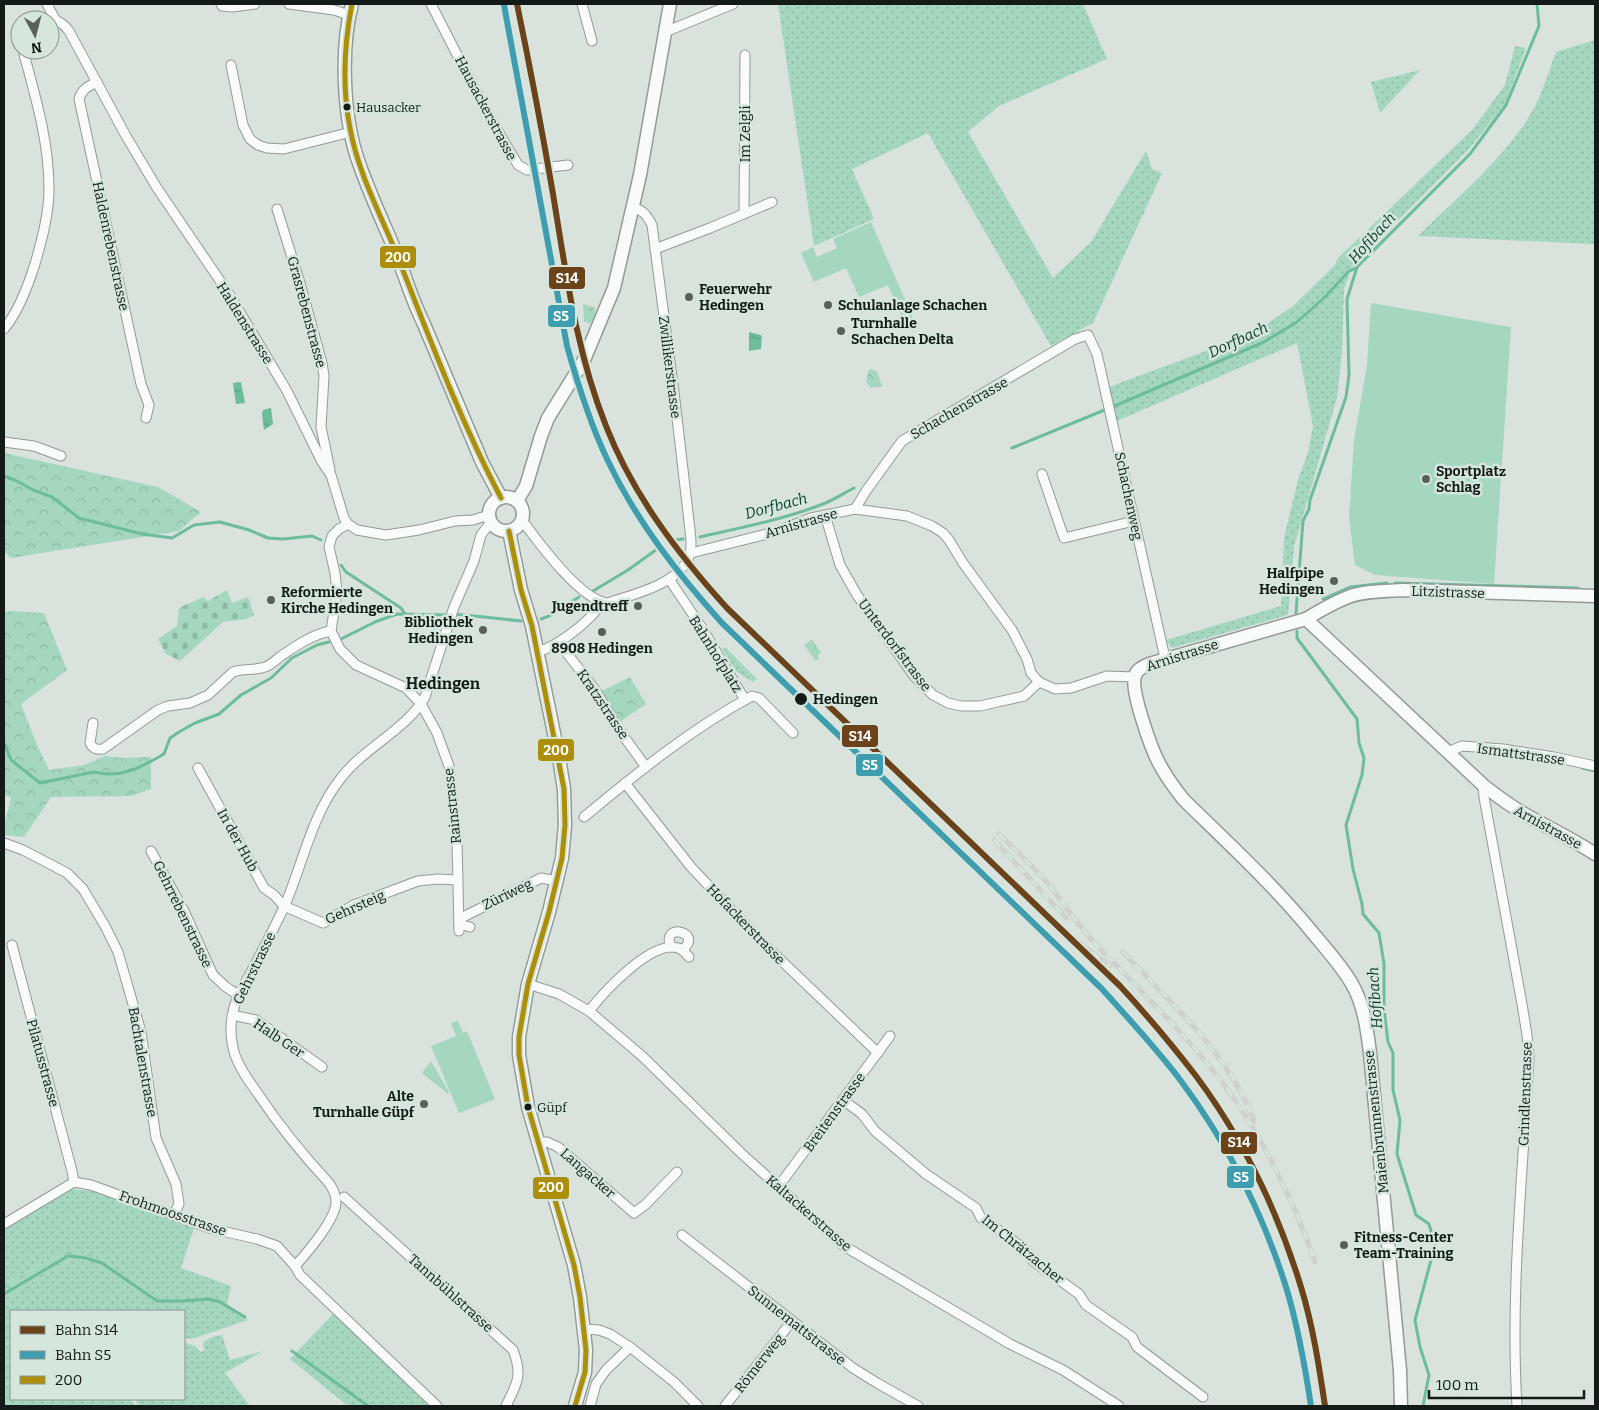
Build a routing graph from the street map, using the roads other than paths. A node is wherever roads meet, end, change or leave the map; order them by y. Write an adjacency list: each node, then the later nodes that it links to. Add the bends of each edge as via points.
1 (221, 4): 2 (street, via 232,7)
2 (255, 4)
3 (289, 4): 8 (street)
4 (431, 4): 17 (street, Hausackerstrasse, via 518,165 527,170)
5 (582, 4): 11 (street)
6 (670, 4): 10 (main road)
7 (733, 4): 10 (street)
8 (350, 9): 16 (main road, via 345,76)
9 (60, 22): 15 (street, Haldenstrasse, via 69,31)
10 (665, 32): 19 (main road)
11 (592, 42)
12 (745, 55): 21 (street, Im Zelgli)
13 (26, 60): 23 (street, via 46,141 49,190 41,241 32,272 21,301)
14 (231, 65): 16 (street, via 243,125 250,139 258,145 284,149)
15 (97, 82): 25 (street, Haldenrebenstrasse, via 85,88 78,99 141,384 149,405); 29 (street, Haldenstrasse, via 157,188 228,294 287,391)
16 (351, 132): 30 (main road, via 360,165 415,305 482,462)
17 (568, 165)
18 (772, 202): 21 (street)
19 (633, 208): 22 (street, Zwillikerstrasse, via 646,214 652,225); 31 (main road, via 614,288 584,360 548,418 526,486)
20 (277, 209): 29 (street, Grasrebenstrasse, via 322,363 321,427)
21 (744, 214): 22 (street)
22 (655, 249): 39 (street, Zwillikerstrasse)
23 (4, 329)
24 (1088, 335): 32 (street, Schachenstrasse, via 902,441); 36 (street, Schachenweg, via 1098,354)
25 (146, 418)
26 (4, 442): 27 (street, via 34,446)
27 (61, 456)
28 (1042, 474): 36 (street, via 1064,538)
29 (331, 475): 37 (street, Haldenstrasse)
30 (501, 498): 31 (main road); 34 (main road, via 492,505)
31 (516, 501): 35 (main road, via 522,510)
32 (855, 509): 33 (street, Arnistrasse); 49 (street, Arnistrasse, via 907,516 942,533 1012,630 1031,673)
33 (825, 515): 39 (street, Arnistrasse, via 775,532); 49 (street, Unterdorfstrasse, via 840,565 857,595 914,676 933,694 961,706 980,706 1024,696)
34 (490, 518): 37 (street, via 455,521 386,535 357,530); 38 (main road, via 498,529); 51 (street, via 454,606)
35 (522, 520): 38 (main road); 42 (street, via 559,569)
36 (1134, 521): 47 (street, Schachenweg)
37 (348, 524): 44 (street, via 332,536 329,547 337,592)
38 (509, 531): 46 (main road)
39 (691, 553): 40 (street)
40 (669, 579): 42 (street, via 661,585); 50 (street, Bahnhofplatz)
41 (1595, 596): 43 (main road, Litzistrasse, via 1402,590 1373,592 1349,597)
42 (601, 603): 45 (street)
43 (1306, 619): 47 (main road, Arnistrasse); 54 (main road, Arnistrasse)
44 (331, 631): 51 (street, Rainstrasse, via 340,649 356,665 406,688); 52 (street, via 319,633 260,669 233,672 202,698 158,710 104,749 98,750 90,743)
45 (559, 643): 46 (street); 56 (street, Kratzstrasse, via 596,691)
46 (536, 652): 65 (main road, via 564,790 565,836)
47 (1165, 658): 48 (main road, Arnistrasse, via 1138,670)
48 (1134, 677): 49 (street, Arnistrasse, via 1107,676 1071,688 1055,689); 102 (main road, Maienbrunnenstrasse, via 1134,688 1151,744 1172,786 1310,928 1348,978 1365,1017 1396,1323)
49 (1040, 682)
50 (745, 700): 53 (street, Bahnhofplatz, via 752,696 759,698); 56 (street)
51 (421, 704): 64 (street, Rainstrasse, via 437,733 449,766); 66 (street, Gehrstrasse, via 359,759 334,786 318,816)
52 (93, 723)
53 (794, 733)
54 (1448, 752): 55 (street, Ismattstrasse, via 1462,746 1503,749); 59 (main road, Arnistrasse)
55 (1595, 766)
56 (646, 767): 58 (street)
57 (198, 768): 66 (street, In der Hub, via 264,888)
58 (625, 783): 60 (street); 78 (street, Hofackerstrasse, via 690,867 762,942)
59 (1484, 785): 63 (main road, Arnistrasse, via 1527,816); 103 (street, Grindlenstrasse, via 1529,1057 1515,1276)
60 (584, 817)
61 (4, 843): 86 (street, Bachtalenstrasse, via 67,873 83,889 118,952 141,1032 156,1138 176,1184 179,1204)
62 (151, 851): 74 (street, Gehrrebenstrasse, via 185,912 213,975)
63 (1595, 854)
64 (458, 880): 66 (street, Gehrsteig, via 418,881 354,904 323,923); 67 (street, Rainstrasse)
65 (557, 881): 67 (street, Züriweg, via 541,878); 73 (main road)
66 (284, 906): 74 (street, Gehrstrasse)
67 (459, 925): 68 (street)
68 (470, 927)
69 (12, 945): 83 (street, Pilatusstrasse)
70 (671, 947): 71 (street); 71 (street, via 671,935 680,932 688,940); 75 (street, via 629,968)
71 (682, 950): 72 (street)
72 (690, 957)
73 (528, 984): 75 (street, Kaltackerstrasse, via 559,994); 81 (main road, via 519,1055)
74 (238, 996): 76 (street, Gehrstrasse)
75 (589, 1010): 84 (street, Kaltackerstrasse, via 642,1056)
76 (232, 1015): 79 (street, Halb Ger, via 256,1020); 89 (street, Gehrstrasse, via 232,1039 241,1068 276,1122 335,1194 337,1203 326,1226)
77 (890, 1036): 78 (street, Breitenstrasse)
78 (878, 1053): 80 (street, Breitenstrasse)
79 (322, 1067)
80 (843, 1100): 84 (street, Breitenstrasse); 93 (street, Im Chrätzacher, via 926,1174 976,1208 981,1218 1025,1249 1033,1261 1079,1294 1086,1305 1132,1337 1137,1347)
81 (538, 1142): 82 (street, Langacker, via 558,1147 634,1213); 91 (main road, via 574,1265)
82 (677, 1172)
83 (74, 1182): 86 (street, Frohmoosstrasse); 87 (street)
84 (778, 1188): 101 (street, Kaltackerstrasse, via 844,1246 1010,1344 1063,1370)
85 (344, 1197): 95 (street, Tannbühlstrasse, via 513,1350 519,1379)
86 (174, 1214): 89 (street, Frohmoosstrasse, via 209,1228 277,1246)
87 (4, 1224)
88 (682, 1236): 90 (street, Sunnemattstrasse)
89 (295, 1266): 94 (street, Frohmoosstrasse, via 300,1275)
90 (792, 1321): 99 (street, Römerweg); 100 (street, Sunnemattstrasse, via 853,1368)
91 (584, 1329): 92 (street, via 610,1334); 96 (main road, via 585,1372)
92 (630, 1347): 97 (street, via 596,1384); 98 (street)
93 (1202, 1397)
94 (437, 1406)
95 (506, 1406)
96 (575, 1406)
97 (590, 1406)
98 (698, 1406)
99 (725, 1406)
100 (918, 1406)
101 (1119, 1406)
102 (1401, 1406)
103 (1517, 1406)

